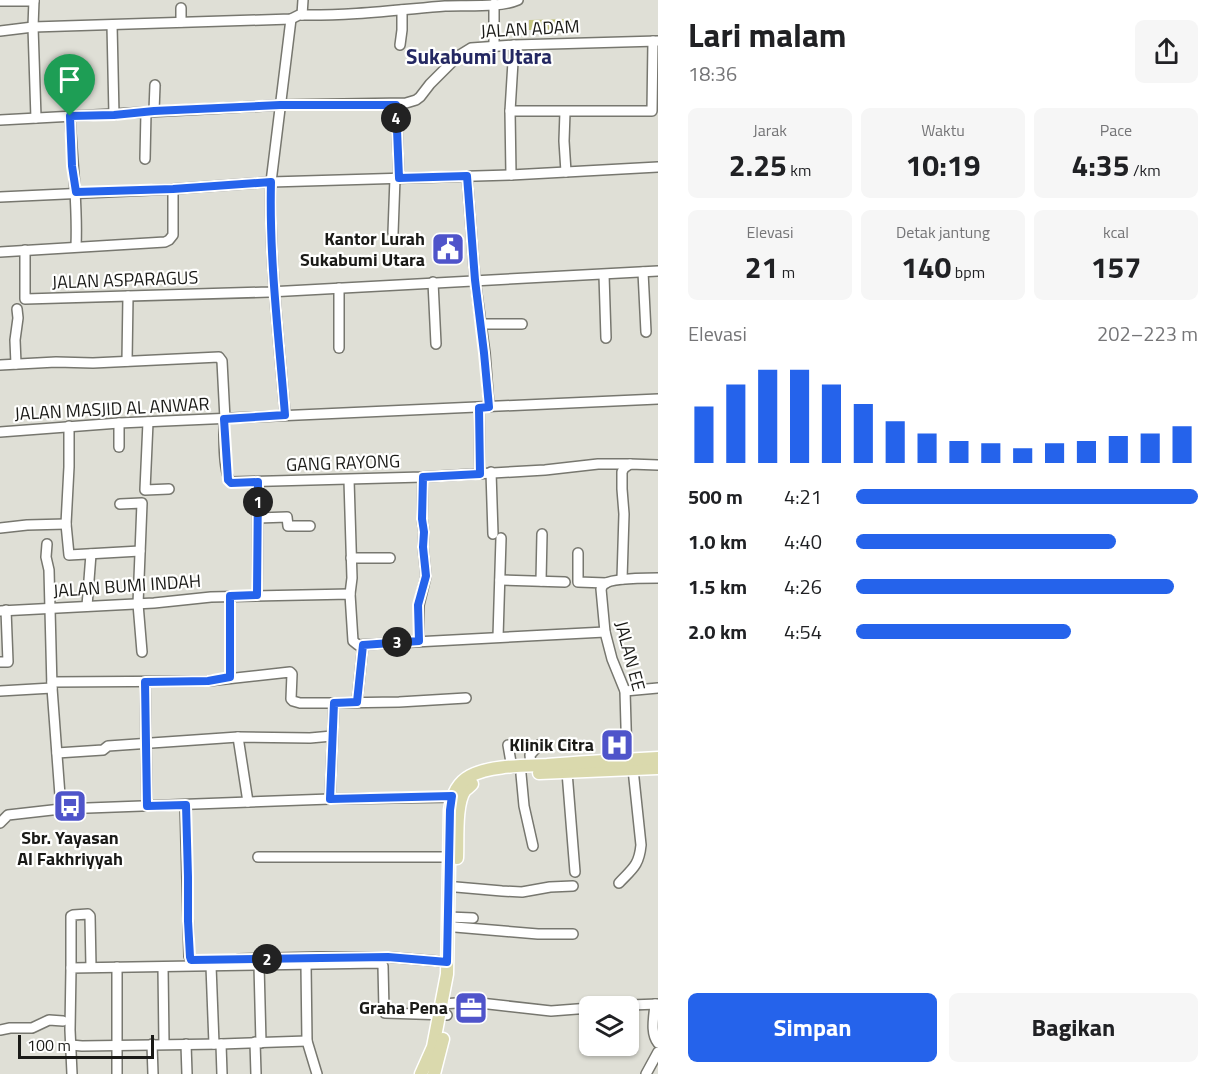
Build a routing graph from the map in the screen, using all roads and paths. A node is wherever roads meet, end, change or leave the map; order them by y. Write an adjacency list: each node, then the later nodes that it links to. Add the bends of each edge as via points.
1 (303, 0): 9 (street)
2 (518, 0): 6 (street)
3 (0, 1): 4 (street)
4 (34, 1): 13 (street)
5 (447, 3): 6 (street); 8 (street)
6 (494, 4): 18 (street)
7 (181, 8): 11 (street)
8 (402, 10): 9 (street); 16 (street)
9 (302, 15): 10 (street)
10 (291, 19): 11 (street); 20 (street)
11 (181, 22): 12 (street)
12 (112, 25): 13 (street); 25 (street)
13 (33, 27): 14 (street); 27 (street)
14 (0, 31)
15 (656, 41): 17 (street, JALAN ADAM); 23 (street, via 652,111)
16 (400, 45)
17 (514, 45): 18 (street, JALAN ADAM); 22 (street)
18 (494, 47): 21 (street, JALAN ADAM, via 464,52 416,100)
19 (155, 85): 24 (street)
20 (280, 105): 21 (street, JALAN ADAM); 24 (street, JALAN ADAM); 35 (street)
21 (396, 105): 34 (street)
22 (510, 111): 23 (street); 32 (street)
23 (565, 111): 31 (street)
24 (150, 112): 25 (street, JALAN ADAM); 29 (street)
25 (114, 115): 26 (street, JALAN ADAM)
26 (70, 116): 27 (street, JALAN ADAM); 37 (street, JALAN ASPARAGUS)
27 (36, 118): 28 (street, JALAN ADAM)
28 (0, 120)
29 (145, 159)
30 (658, 167): 31 (street)
31 (566, 172): 32 (street)
32 (511, 175): 33 (street)
33 (467, 176): 34 (street); 46 (street)
34 (397, 178): 35 (street); 39 (street)
35 (271, 182): 36 (street); 49 (street)
36 (173, 189): 37 (street); 40 (street, JALAN ASPARAGUS, via 173,235 169,240)
37 (76, 192): 38 (street); 40 (street, JALAN ASPARAGUS)
38 (0, 197)
39 (393, 232)
40 (76, 246): 41 (street, JALAN ASPARAGUS)
41 (25, 250): 42 (street, JALAN ASPARAGUS); 50 (street, JALAN ASPARAGUS, via 25,299)
42 (0, 252)
43 (658, 271): 44 (street, JALAN ASPARAGUS)
44 (643, 272): 45 (street, JALAN ASPARAGUS); 54 (street)
45 (604, 274): 46 (street, JALAN ASPARAGUS); 55 (street)
46 (475, 280): 47 (street, JALAN ASPARAGUS); 52 (street)
47 (433, 282): 48 (street, JALAN ASPARAGUS); 56 (street)
48 (339, 288): 49 (street, JALAN ASPARAGUS); 57 (street)
49 (275, 291): 50 (street, JALAN ASPARAGUS); 64 (street)
50 (128, 296): 58 (street)
51 (17, 309): 59 (street)
52 (481, 324): 53 (street); 62 (street)
53 (522, 324)
54 (646, 332)
55 (606, 338)
56 (436, 344)
57 (339, 348)
58 (127, 361): 59 (street); 65 (street, via 220,358)
59 (16, 364): 60 (street)
60 (0, 365)
61 (658, 399): 62 (street, JALAN MASJID AL ANWAR)
62 (489, 407): 63 (street, JALAN MASJID AL ANWAR)
63 (479, 408): 64 (street, JALAN MASJID AL ANWAR); 74 (street)
64 (285, 415): 65 (street, JALAN MASJID AL ANWAR)
65 (224, 419): 66 (street, JALAN MASJID AL ANWAR); 77 (street, GANG RAYONG, via 228,480)
66 (148, 422): 67 (street, JALAN MASJID AL ANWAR); 78 (street, via 144,490)
67 (120, 423): 68 (street, JALAN MASJID AL ANWAR); 70 (street)
68 (69, 426): 69 (street, JALAN MASJID AL ANWAR); 81 (street)
69 (0, 432)
70 (119, 447)
71 (630, 464): 72 (street); 73 (street, GANG RAYONG); 92 (street, via 622,475)
72 (658, 465)
73 (491, 472): 74 (street, GANG RAYONG); 93 (street)
74 (480, 474): 75 (street, GANG RAYONG)
75 (423, 477): 76 (street, GANG RAYONG); 106 (street, via 426,576 418,605)
76 (349, 480): 77 (street, GANG RAYONG); 89 (street)
77 (258, 482): 80 (street)
78 (169, 489)
79 (120, 504): 86 (street, via 142,503)
80 (258, 518): 82 (street, via 287,517 288,526); 98 (street)
81 (66, 524): 83 (street); 88 (street, via 69,555)
82 (310, 526)
83 (0, 528)
84 (542, 534): 94 (street)
85 (47, 544): 102 (street)
86 (140, 551): 88 (street); 100 (street)
87 (578, 553): 96 (street, via 578,582)
88 (91, 554): 101 (street)
89 (351, 558): 90 (street); 97 (street)
90 (390, 558)
91 (658, 578): 92 (street)
92 (622, 579): 96 (street)
93 (500, 580): 94 (street); 105 (street)
94 (541, 581): 95 (street)
95 (565, 582)
96 (606, 583): 104 (street, JALAN EE, via 602,589)
97 (350, 594): 98 (street, JALAN BUMI INDAH); 107 (street, via 354,642)
98 (257, 595): 99 (street, JALAN BUMI INDAH)
99 (230, 596): 100 (street, JALAN BUMI INDAH); 110 (street)
100 (138, 604): 101 (street, JALAN BUMI INDAH); 108 (street)
101 (87, 606): 102 (street, JALAN BUMI INDAH)
102 (49, 608): 103 (street, JALAN BUMI INDAH); 112 (street)
103 (3, 610): 109 (street, via 8,662)
104 (605, 632): 105 (street); 115 (street, JALAN EE)
105 (498, 637): 106 (street)
106 (419, 641): 107 (street)
107 (363, 645): 117 (street)
108 (142, 652)
109 (0, 662)
110 (230, 677): 111 (street); 118 (street, via 290,672 293,701)
111 (145, 682): 112 (street); 121 (street)
112 (52, 685): 114 (street); 124 (street)
113 (658, 688): 115 (street)
114 (0, 691)
115 (626, 691): 126 (street, JALAN EE)
116 (466, 698): 117 (street)
117 (357, 702): 118 (street)
118 (334, 703): 119 (street)
119 (332, 736): 120 (street); 132 (street)
120 (238, 737): 121 (street); 133 (street)
121 (145, 744): 124 (street); 135 (street)
122 (510, 745): 129 (street)
123 (535, 745): 127 (street, via 538,746 530,755)
124 (57, 753): 136 (street)
125 (658, 758): 126 (main road)
126 (630, 765): 127 (main road); 128 (main road); 130 (main road); 143 (street, JALAN EE, via 641,846 638,864)
127 (531, 766): 129 (main road)
128 (658, 768)
129 (516, 771): 130 (main road); 131 (main road, via 491,770 469,777 459,785); 139 (street)
130 (567, 772): 142 (street)
131 (457, 797): 132 (street); 141 (main road, via 450,810); 145 (main road)
132 (330, 799): 133 (street)
133 (248, 802): 134 (street)
134 (186, 805): 135 (street); 156 (street, via 191,960 388,957)
135 (147, 806): 136 (street)
136 (61, 809): 137 (street)
137 (4, 815): 138 (street)
138 (0, 823)
139 (533, 846)
140 (258, 857): 141 (street)
141 (449, 857): 147 (main road)
142 (575, 872)
143 (619, 883)
144 (573, 886): 145 (street, via 522,892)
145 (456, 887): 147 (main road)
146 (472, 918): 147 (street)
147 (452, 922): 148 (street, via 538,934); 156 (main road)
148 (573, 934)
149 (259, 965): 150 (street); 151 (street); 164 (street)
150 (306, 965): 160 (street, via 380,963 384,1012); 163 (street)
151 (211, 966): 153 (street); 168 (street)
152 (117, 967): 153 (street); 155 (street); 171 (street)
153 (163, 967): 166 (street)
154 (71, 968): 155 (street); 155 (street, via 72,915 89,915); 170 (street)
155 (91, 968)
156 (449, 970): 160 (main road)
157 (656, 1004): 158 (street); 169 (street, via 653,1031)
158 (639, 1005)
159 (579, 1009): 160 (street, via 551,1011 471,1002)
160 (444, 1010): 180 (main road); 181 (main road)
161 (63, 1021): 162 (street)
162 (0, 1030)
163 (307, 1041): 164 (street); 179 (street)
164 (258, 1042): 168 (street); 178 (street)
165 (152, 1044): 166 (street); 171 (street); 175 (street)
166 (164, 1044): 167 (street)
167 (186, 1044): 168 (street); 176 (street)
168 (218, 1044): 177 (street)
169 (658, 1044)
170 (71, 1045): 171 (street); 173 (street)
171 (116, 1045): 174 (street)
172 (658, 1052): 182 (street)
173 (72, 1074)
174 (117, 1074)
175 (153, 1074)
176 (187, 1074)
177 (222, 1074)
178 (256, 1074)
179 (317, 1074)
180 (421, 1074)
181 (434, 1074)
182 (646, 1074)

